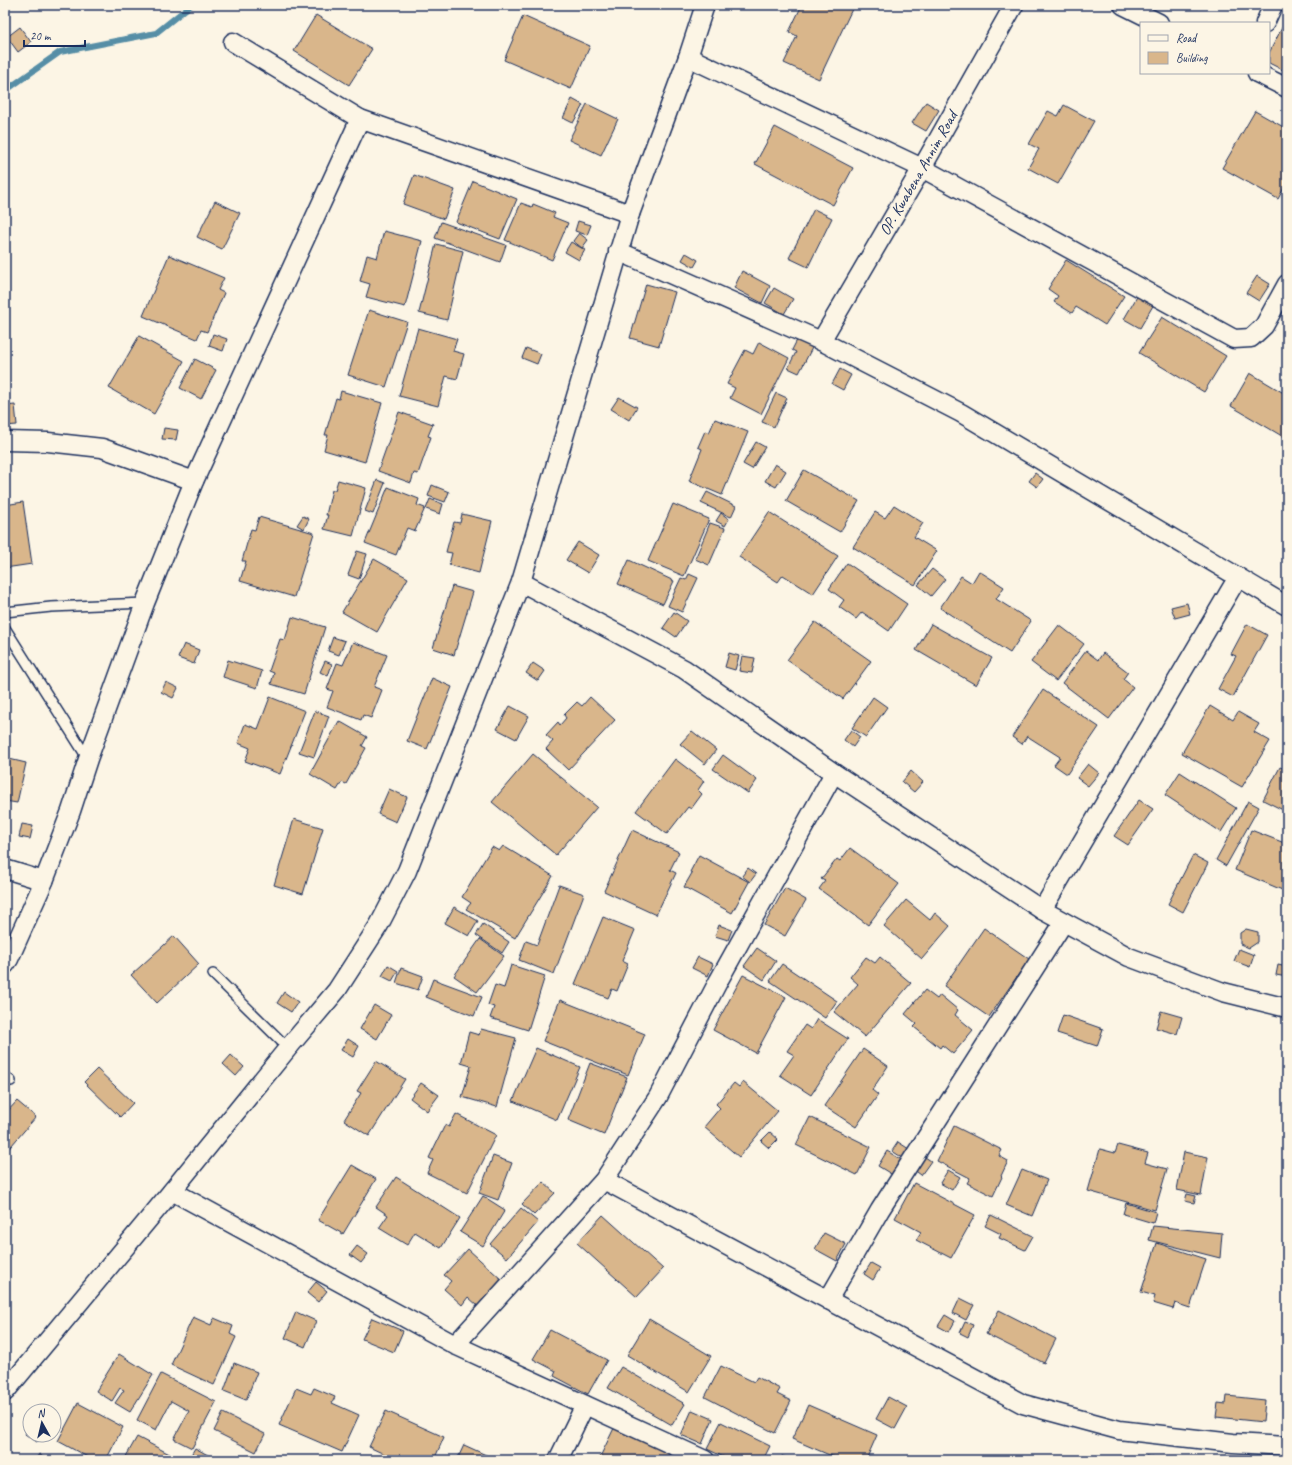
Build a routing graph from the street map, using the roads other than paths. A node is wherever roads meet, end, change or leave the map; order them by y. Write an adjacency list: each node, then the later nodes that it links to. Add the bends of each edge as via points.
1 (705, 5): 8 (street)
2 (1014, 5): 12 (street, OP. Kwabena Annim Road)
3 (1123, 5): 5 (street)
4 (1273, 5): 6 (street)
5 (1157, 22)
6 (1265, 22)
7 (233, 42): 11 (street)
8 (688, 57): 12 (street); 13 (street)
9 (1259, 74): 10 (street)
10 (1287, 88)
11 (360, 119): 13 (street); 18 (street)
12 (922, 168): 15 (street, via 1234,339 1251,338 1264,326); 16 (street, OP. Kwabena Annim Road)
13 (630, 214): 14 (street)
14 (618, 251): 16 (street); 20 (street)
15 (1287, 284)
16 (821, 341): 19 (street, via 961,413)
17 (5, 441): 18 (street, via 48,442 102,448)
18 (194, 481): 21 (street)
19 (1238, 577): 22 (street); 29 (street)
20 (521, 582): 26 (street, via 684,669); 34 (street, via 407,871 379,925 337,990)
21 (145, 603): 23 (lane, via 51,607); 25 (street)
22 (1287, 606)
23 (5, 612)
24 (5, 628): 25 (lane)
25 (88, 759): 28 (street)
26 (834, 773): 29 (street); 35 (street, via 719,980 658,1097)
27 (5, 869): 28 (street)
28 (44, 881): 31 (street)
29 (1042, 910): 30 (street)
30 (1064, 922): 33 (street, via 1129,957 1223,992); 37 (street, via 880,1210)
31 (5, 965)
32 (213, 974): 34 (lane)
33 (1287, 1008)
34 (288, 1048): 36 (street)
35 (604, 1180): 37 (street); 38 (street)
36 (172, 1191): 38 (street); 39 (street)
37 (828, 1300): 41 (street, via 1023,1404 1119,1430 1233,1443)
38 (455, 1345): 40 (street)
39 (5, 1392)
40 (585, 1405): 42 (street); 43 (street)
41 (1287, 1446)
42 (558, 1460)
43 (705, 1460)

